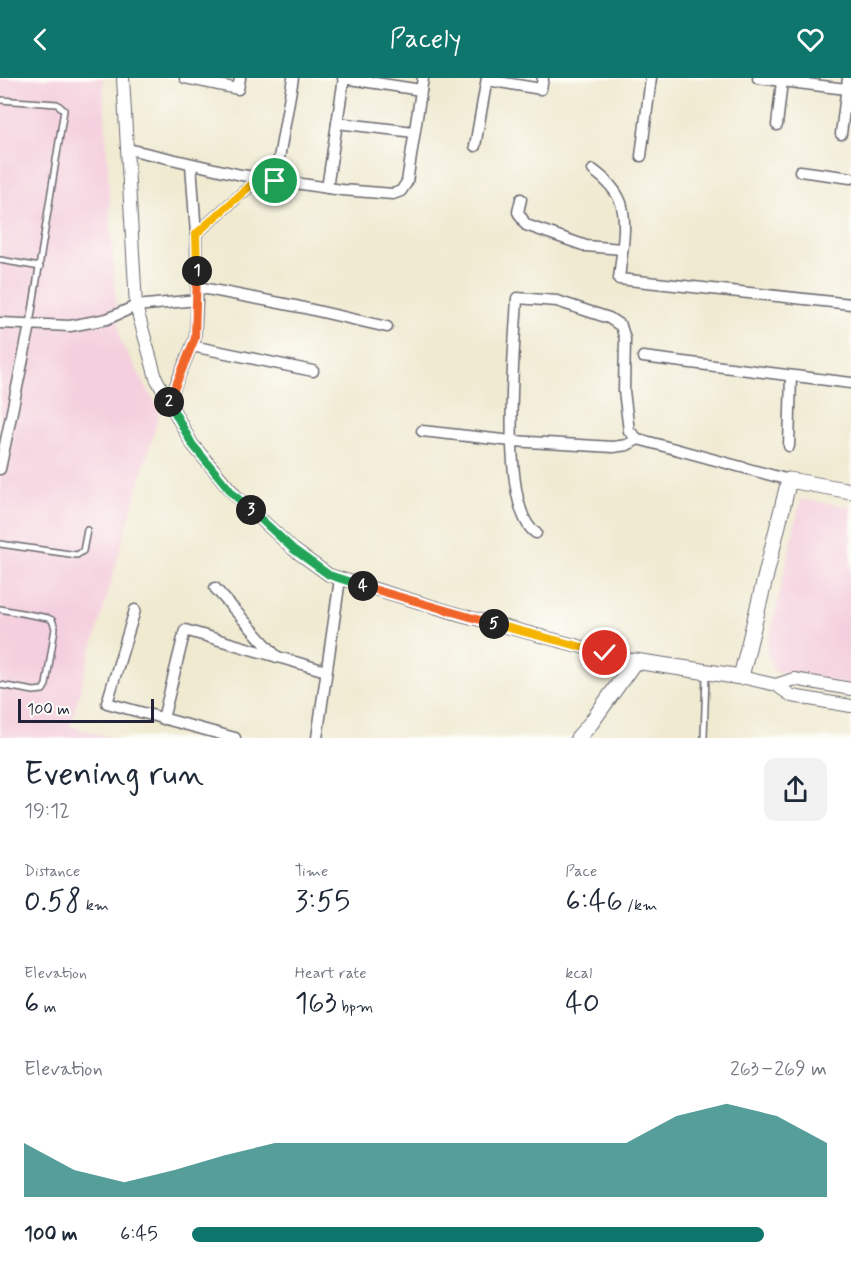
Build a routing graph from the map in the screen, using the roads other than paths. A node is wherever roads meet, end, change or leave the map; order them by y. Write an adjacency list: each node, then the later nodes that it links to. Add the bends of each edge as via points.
1 (123, 78): 20 (street)
2 (190, 78): 3 (street, via 238,89)
3 (240, 78)
4 (292, 78): 27 (street)
5 (344, 78): 13 (street); 15 (street)
6 (423, 78): 13 (street)
7 (543, 78): 10 (street, via 541,89)
8 (651, 78): 21 (street)
9 (758, 78): 11 (street)
10 (487, 79): 19 (street)
11 (782, 81): 12 (street); 16 (street)
12 (847, 83): 18 (street)
13 (421, 90): 17 (street)
14 (0, 100): 33 (lane, via 57,105 64,110)
15 (337, 123): 17 (street); 28 (street)
16 (777, 125)
17 (414, 132): 28 (street, via 407,182 401,191 393,194)
18 (840, 134)
19 (475, 146)
20 (128, 149): 22 (street); 37 (street)
21 (641, 156)
22 (191, 164): 25 (street); 30 (street)
23 (593, 170): 31 (street, via 607,181 621,202)
24 (800, 171): 26 (street)
25 (259, 178): 27 (street); 30 (street)
26 (851, 178)
27 (275, 181): 28 (street)
28 (327, 188)
29 (521, 200): 31 (street, via 518,212 526,225 586,246)
30 (196, 234): 34 (street)
31 (622, 249): 36 (street, via 619,279)
32 (0, 260): 33 (lane)
33 (40, 267): 39 (lane)
34 (197, 286): 35 (street); 40 (street)
35 (197, 300): 37 (street); 41 (street)
36 (851, 304)
37 (136, 306): 39 (street, via 107,319 70,326); 46 (street, via 156,378)
38 (0, 323): 39 (street)
39 (30, 325): 51 (street)
40 (387, 327)
41 (192, 346): 43 (street); 46 (street)
42 (643, 357): 44 (street)
43 (313, 371)
44 (791, 376): 45 (street); 50 (street)
45 (851, 383)
46 (168, 401): 57 (street, via 192,444 234,495 293,549)
47 (422, 431): 49 (street)
48 (638, 439): 49 (street, via 613,447); 49 (street, via 629,431 624,391 625,339 621,326 609,318 557,301 517,298); 52 (street)
49 (512, 441): 55 (street, via 518,501 525,521)
50 (789, 446)
51 (0, 469)
52 (789, 480): 53 (main road); 65 (main road)
53 (851, 491)
54 (87, 530): 56 (lane, via 82,551 77,555)
55 (536, 533)
56 (0, 544)
57 (340, 579): 62 (street); 63 (street)
58 (215, 588): 61 (street)
59 (0, 609): 67 (lane, via 48,618 55,628 43,690)
60 (135, 610): 70 (street, via 107,703)
61 (278, 657): 63 (street); 70 (street, via 185,630)
62 (634, 661): 64 (main road); 73 (main road)
63 (327, 671): 72 (street)
64 (706, 673): 65 (main road); 74 (lane)
65 (741, 677): 66 (street)
66 (776, 685): 68 (street, via 794,679); 69 (street, via 792,696)
67 (0, 686)
68 (851, 689)
69 (851, 706)
70 (163, 719): 71 (street)
71 (235, 738)
72 (317, 738)
73 (578, 738)
74 (704, 738)

